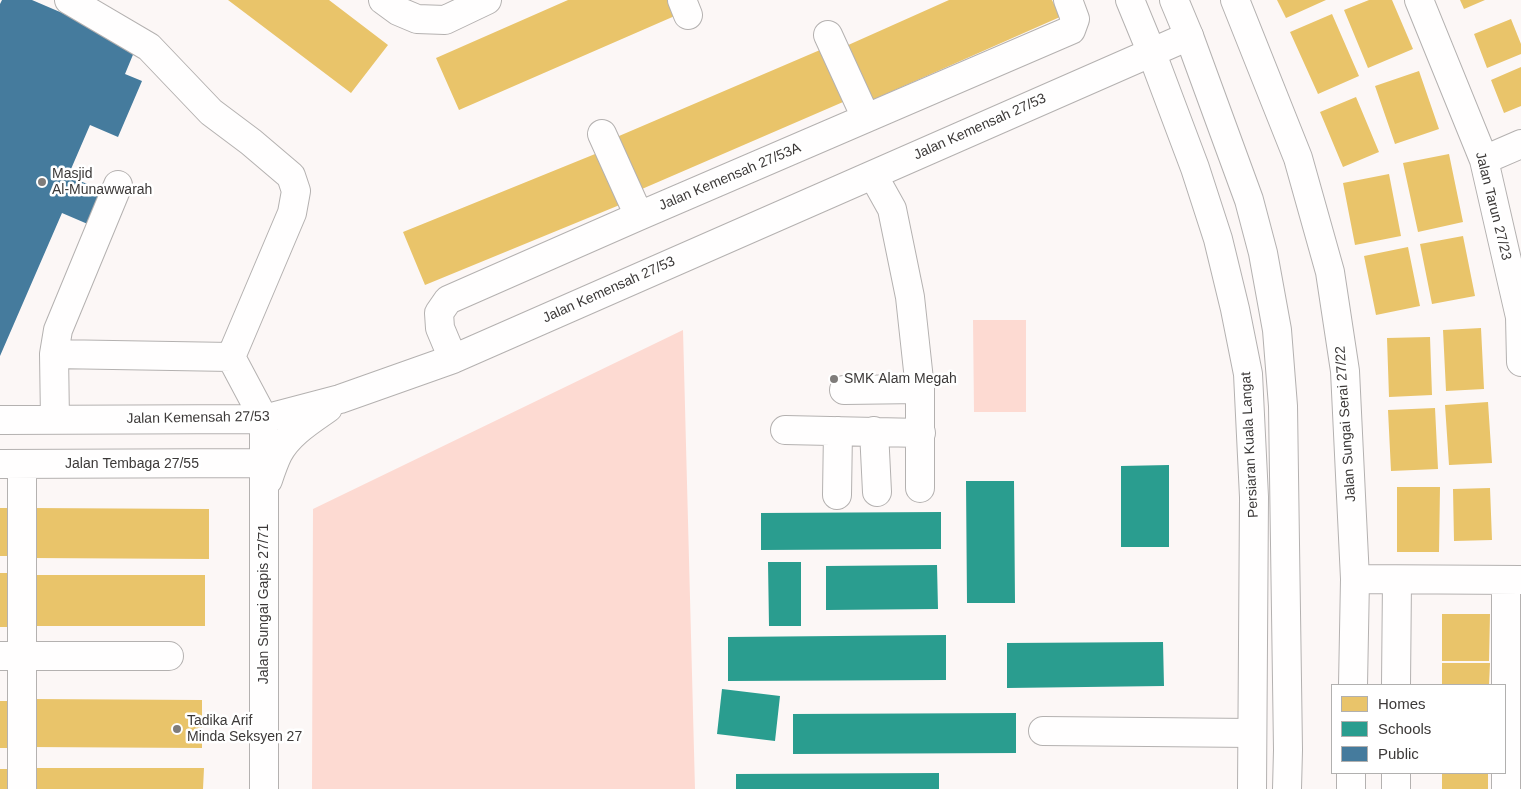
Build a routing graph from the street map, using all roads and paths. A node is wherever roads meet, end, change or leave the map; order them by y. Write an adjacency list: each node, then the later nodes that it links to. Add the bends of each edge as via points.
1 (68, 0): 21 (street, via 149,47 211,112 291,176 296,191 292,213)
2 (488, 0): 8 (street, via 445,20 417,19)
3 (1068, 0): 12 (street, Jalan Kemensah 27/53A, via 1075,20 1071,30)
4 (1130, 0): 11 (street, Persiaran Kuala Langat)
5 (1174, 0): 10 (street)
6 (1235, 0): 40 (street, Jalan Sungai Serai 27/22, via 1298,158 1330,272 1345,371)
7 (1420, 0): 15 (street, Jalan Tarun 27/23)
8 (390, 5)
9 (828, 36): 12 (street)
10 (1189, 36): 11 (street, Jalan Kemensah 27/53); 51 (street, via 1249,200 1263,253 1277,330 1283,406)
11 (1152, 51): 16 (street, Jalan Kemensah 27/53); 48 (street, Persiaran Kuala Langat, via 1218,239 1248,374 1254,497)
12 (866, 118): 18 (street, Jalan Kemensah 27/53A)
13 (602, 134): 18 (street)
14 (1521, 144): 15 (street)
15 (1484, 160): 19 (street, Jalan Tarun 27/23)
16 (873, 175): 22 (street, Jalan Kemensah 27/53); 24 (street, via 892,209 910,298)
17 (118, 185): 20 (street, via 58,330)
18 (639, 216): 22 (street, Jalan Kemensah 27/53A, via 448,300 439,313 440,328)
19 (1521, 317): 23 (street, Jalan Tarun 27/23)
20 (54, 354): 21 (street); 29 (street)
21 (231, 358): 27 (street)
22 (453, 359): 26 (street, Jalan Kemensah 27/53)
23 (1521, 362)
24 (920, 389): 25 (street); 33 (street)
25 (844, 390)
26 (340, 400): 27 (street, Jalan Kemensah 27/53); 37 (street, via 290,438 278,453)
27 (264, 419): 29 (street, Jalan Kemensah 27/53); 34 (street, Jalan Sungai Gapis 27/71)
28 (0, 420): 29 (street, Jalan Kemensah 27/53)
29 (55, 420)
30 (785, 430): 31 (street)
31 (838, 431): 32 (street); 39 (street)
32 (874, 431): 33 (street); 38 (street)
33 (921, 433): 36 (street)
34 (264, 463): 35 (street, Jalan Tembaga 27/55); 37 (street, Jalan Sungai Gapis 27/71)
35 (11, 464): 43 (street)
36 (920, 488)
37 (264, 490): 53 (street, Jalan Sungai Gapis 27/71)
38 (876, 492)
39 (837, 495)
40 (1354, 579): 41 (street); 45 (street, Jalan Sungai Serai 27/22)
41 (1397, 580): 42 (street); 46 (street)
42 (1513, 580): 57 (street)
43 (11, 656): 44 (street); 52 (street)
44 (169, 656)
45 (1353, 684)
46 (1396, 684)
47 (1043, 730): 48 (street)
48 (1252, 733): 54 (street, Persiaran Kuala Langat)
49 (1351, 774): 55 (street)
50 (1396, 774): 56 (street)
51 (1289, 784)
52 (22, 789)
53 (264, 789)
54 (1252, 789)
55 (1351, 789)
56 (1396, 789)
57 (1506, 789)

